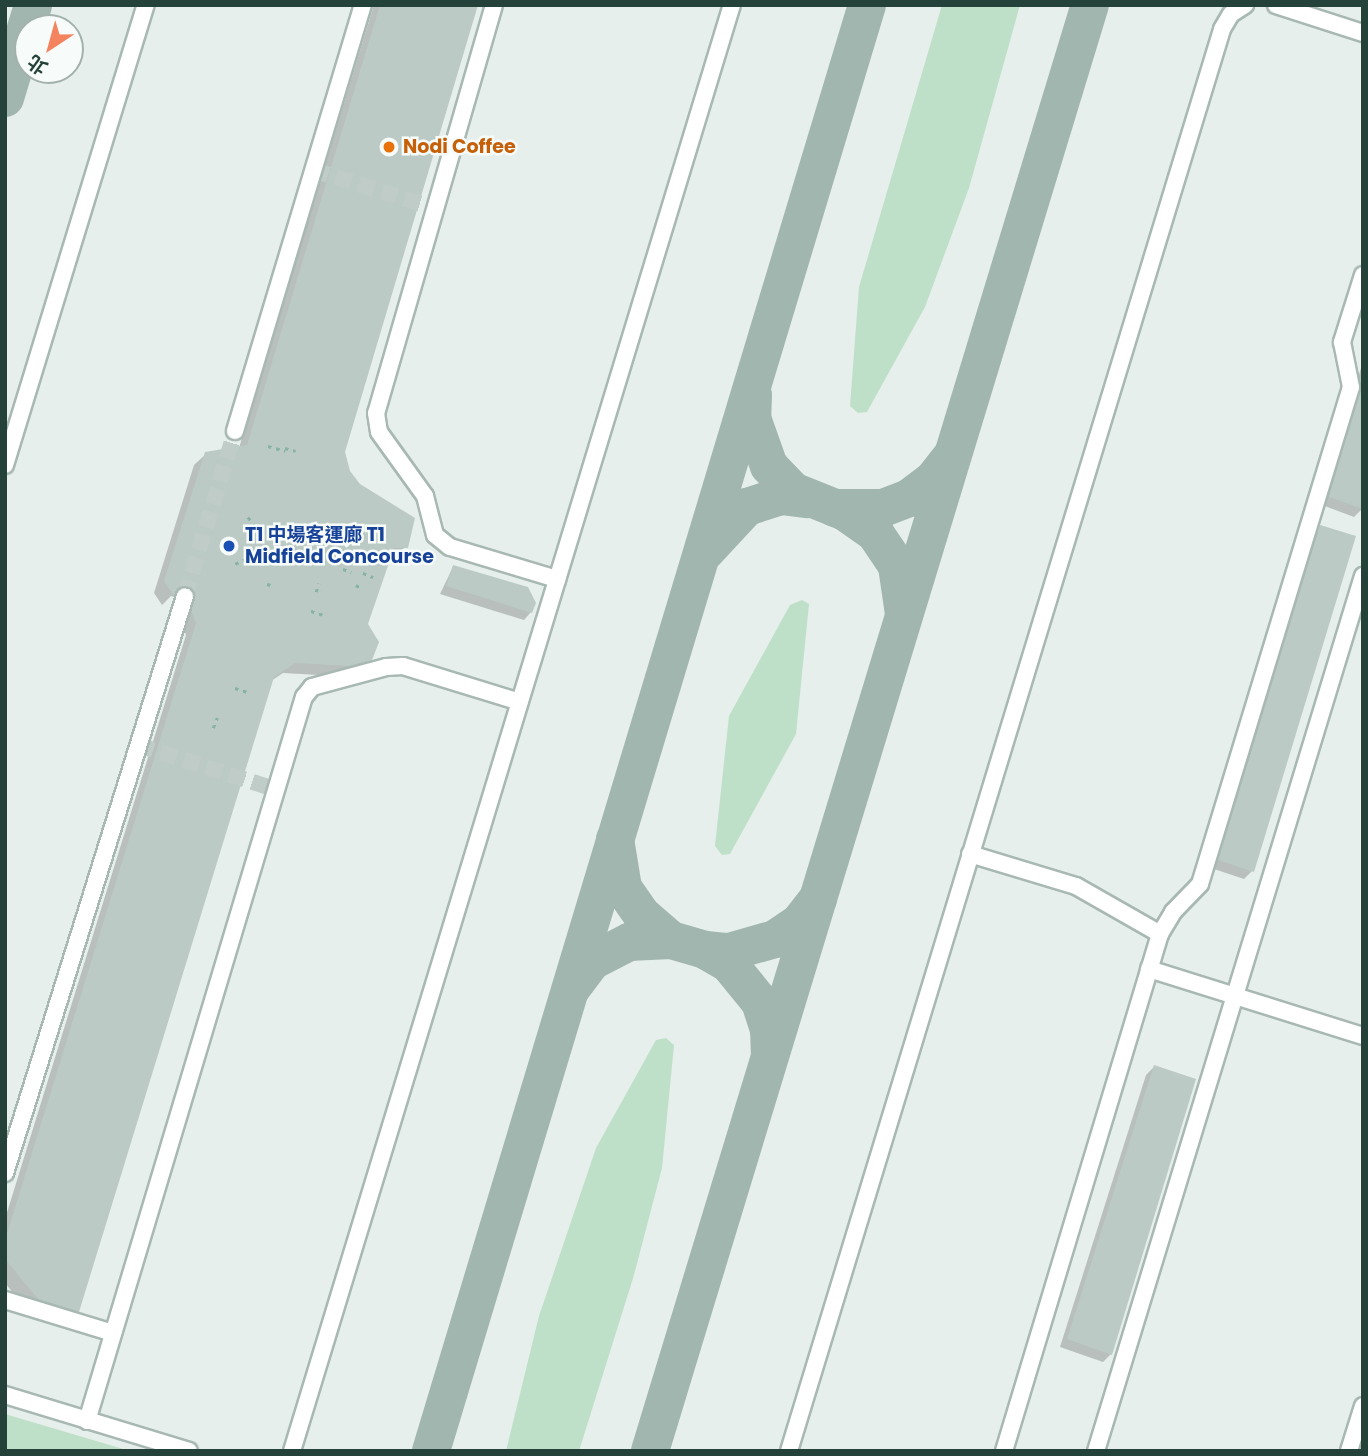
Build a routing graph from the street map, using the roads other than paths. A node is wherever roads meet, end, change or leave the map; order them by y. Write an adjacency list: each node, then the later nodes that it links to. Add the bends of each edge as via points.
1 (146, 5): 10 (lane)
2 (363, 5): 9 (lane)
3 (494, 5): 12 (lane, via 376,413 379,432 425,496 435,534 450,547)
4 (732, 5): 12 (lane)
5 (1245, 5): 15 (lane, via 1231,14 1222,29)
6 (1276, 5): 7 (lane)
7 (1363, 33)
8 (1363, 275): 16 (lane, via 1342,342 1351,387 1204,871 1194,893 1173,912)
9 (235, 431)
10 (5, 465)
11 (1363, 576): 18 (lane)
12 (557, 579): 14 (lane)
13 (185, 596): 20 (lane)
14 (520, 702): 22 (lane, via 403,666 312,687 304,697); 27 (lane)
15 (970, 854): 16 (lane, via 1076,886); 28 (lane)
16 (1160, 933): 17 (lane)
17 (1149, 969): 18 (lane); 29 (lane)
18 (1235, 996): 19 (lane); 30 (lane)
19 (1363, 1036)
20 (5, 1173)
21 (5, 1300): 22 (lane)
22 (113, 1333): 25 (lane)
23 (5, 1395): 25 (lane)
24 (1363, 1406): 31 (lane)
25 (87, 1421): 26 (lane)
26 (189, 1451)
27 (292, 1451)
28 (789, 1451)
29 (1004, 1451)
30 (1096, 1451)
31 (1349, 1451)

